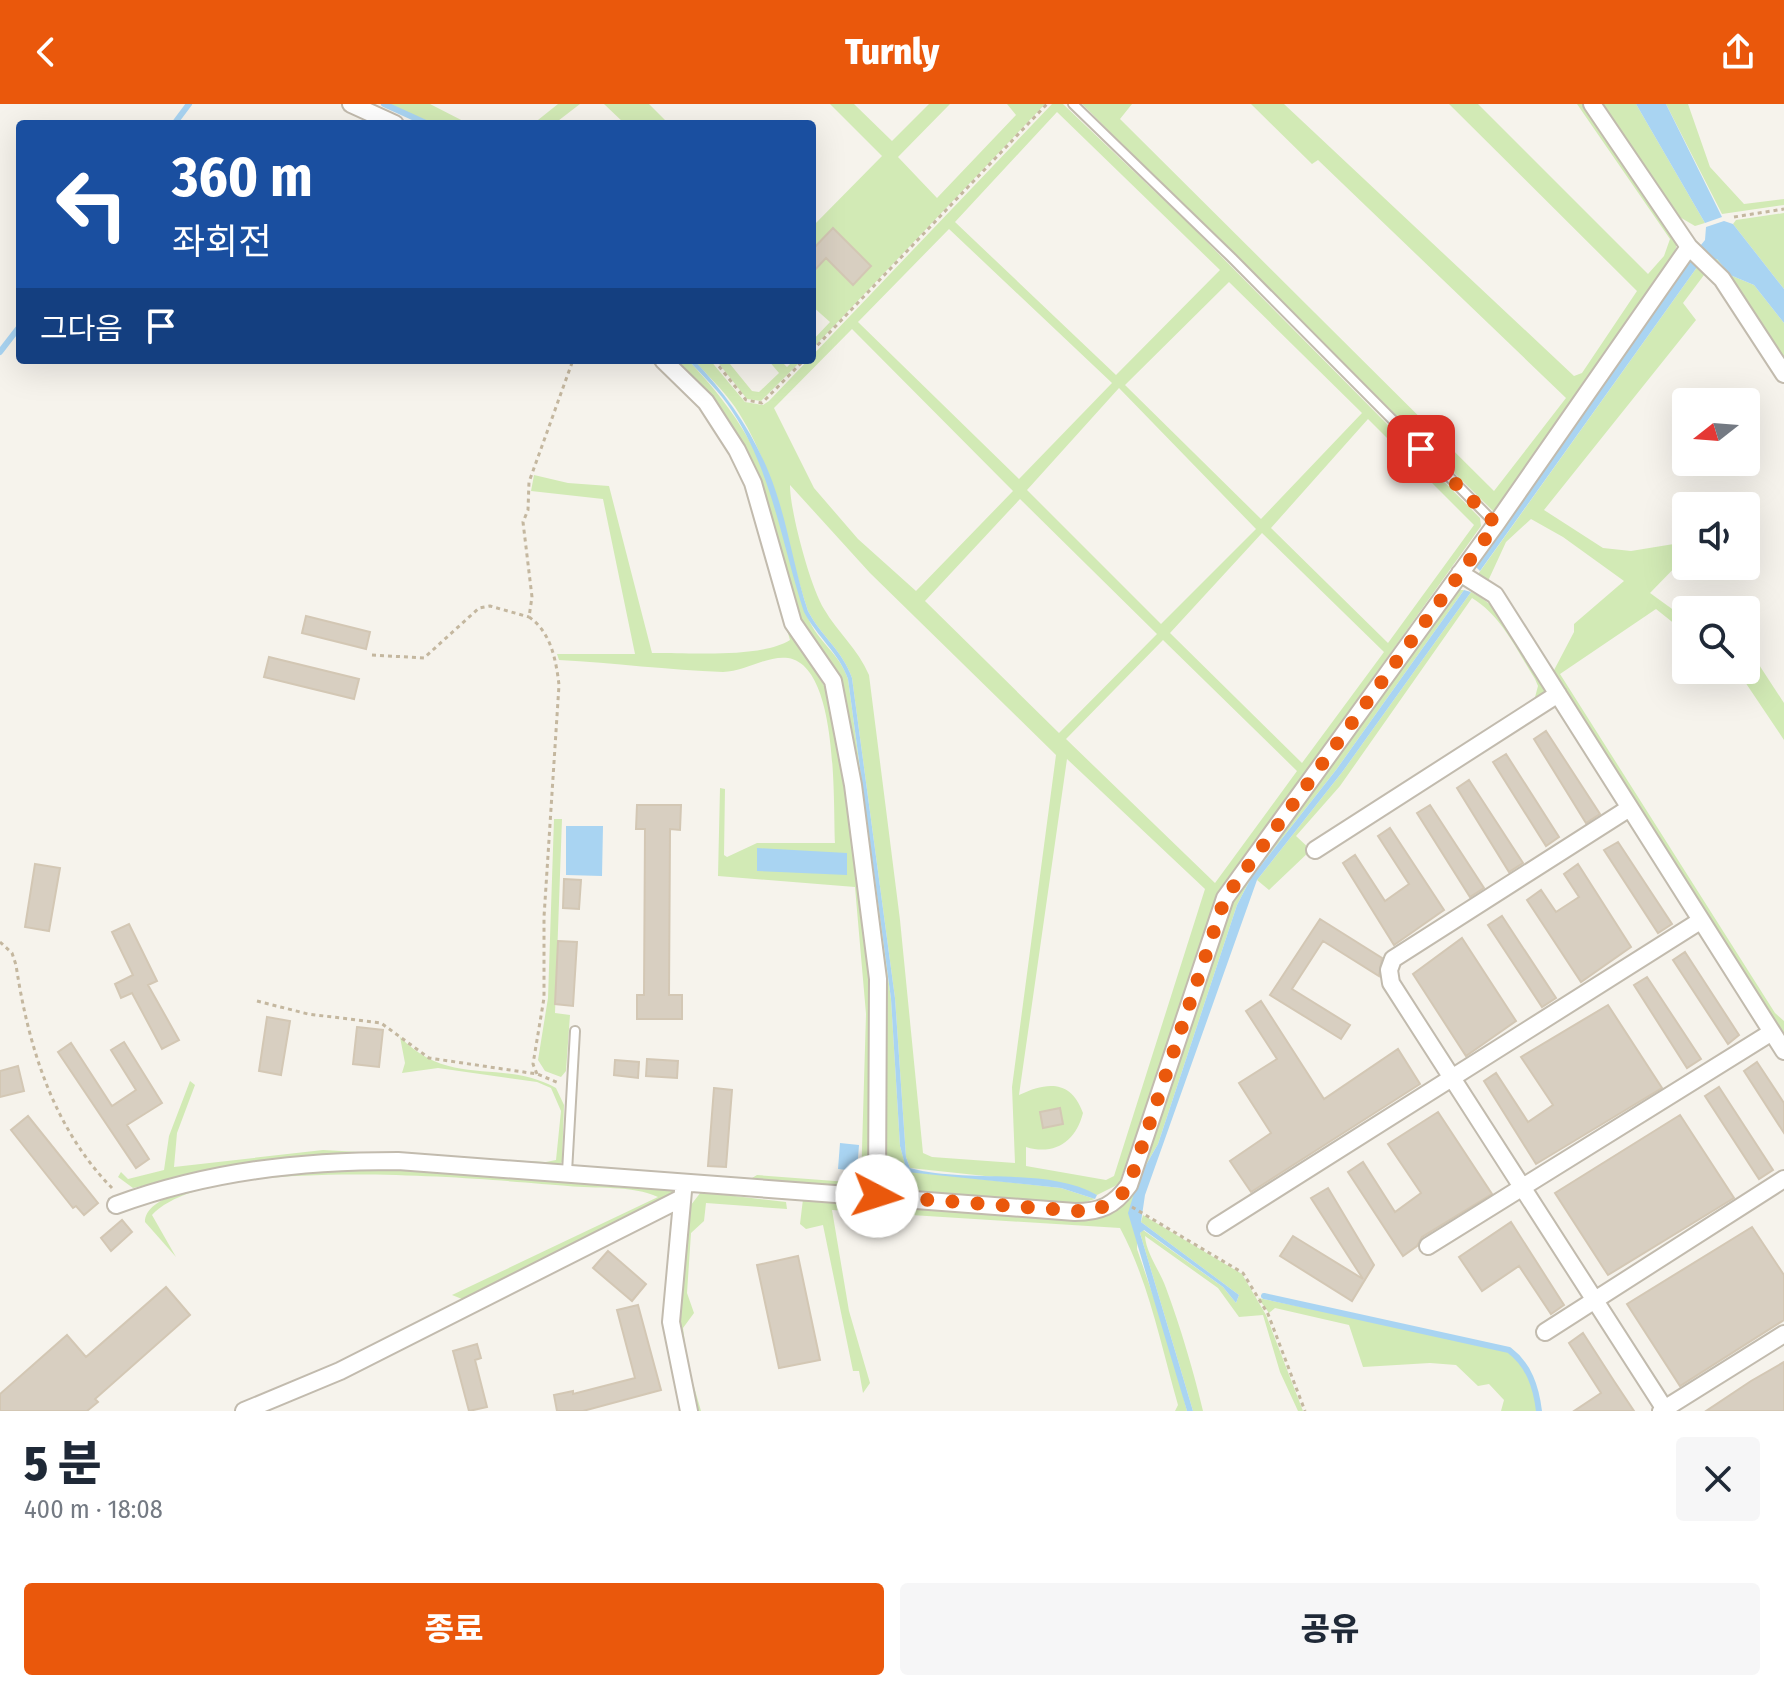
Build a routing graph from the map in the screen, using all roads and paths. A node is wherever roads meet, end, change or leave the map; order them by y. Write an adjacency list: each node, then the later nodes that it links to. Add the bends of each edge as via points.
1 (351, 104): 5 (street)
2 (1047, 104): 9 (path)
3 (1073, 104): 15 (lane)
4 (1592, 104): 8 (street)
5 (386, 120)
6 (1784, 209): 7 (path)
7 (1734, 217)
8 (1689, 247): 14 (street, via 1722,279); 15 (street)
9 (816, 347)
10 (572, 364): 17 (path, via 529,482 523,522 532,597)
11 (667, 364): 35 (street, via 706,402 737,450 753,483 793,623 833,681 853,785 878,979)
12 (717, 364): 13 (path, via 746,400 762,403)
13 (800, 364)
14 (1784, 374)
15 (1496, 524): 16 (street)
16 (1460, 573): 19 (street, via 1495,595); 35 (street, via 1225,898 1129,1185 1118,1199 1103,1209 1075,1212)
17 (529, 617): 18 (path, via 479,608 424,658); 28 (path, via 551,647 559,685 544,998 533,1064)
18 (372, 655)
19 (1558, 694): 20 (street); 21 (street)
20 (1628, 809): 22 (street); 29 (street, via 1393,959 1391,983)
21 (1315, 850)
22 (1700, 921): 26 (street); 29 (street)
23 (0, 942): 37 (path, via 12,953 30,1039 58,1109 85,1157)
24 (257, 1001): 28 (path, via 381,1023 441,1061)
25 (575, 1031): 30 (lane)
26 (1772, 1032): 27 (street); 34 (street)
27 (1784, 1051)
28 (537, 1074): 30 (path)
29 (1452, 1078): 34 (street); 39 (street)
30 (570, 1087): 31 (lane)
31 (567, 1172): 33 (street); 37 (street, via 327,1161 194,1180)
32 (1784, 1179): 41 (street)
33 (685, 1180): 35 (street); 36 (street)
34 (1522, 1188): 40 (street); 41 (street)
35 (877, 1196)
36 (682, 1198): 45 (street, via 340,1371); 46 (street, via 671,1322)
37 (121, 1203)
38 (1129, 1206): 47 (path, via 1243,1273 1268,1314)
39 (1216, 1227)
40 (1428, 1246)
41 (1594, 1302): 42 (street); 44 (street)
42 (1545, 1332)
43 (1784, 1334): 44 (street)
44 (1664, 1410)
45 (244, 1411)
46 (689, 1411)
47 (1305, 1411)

